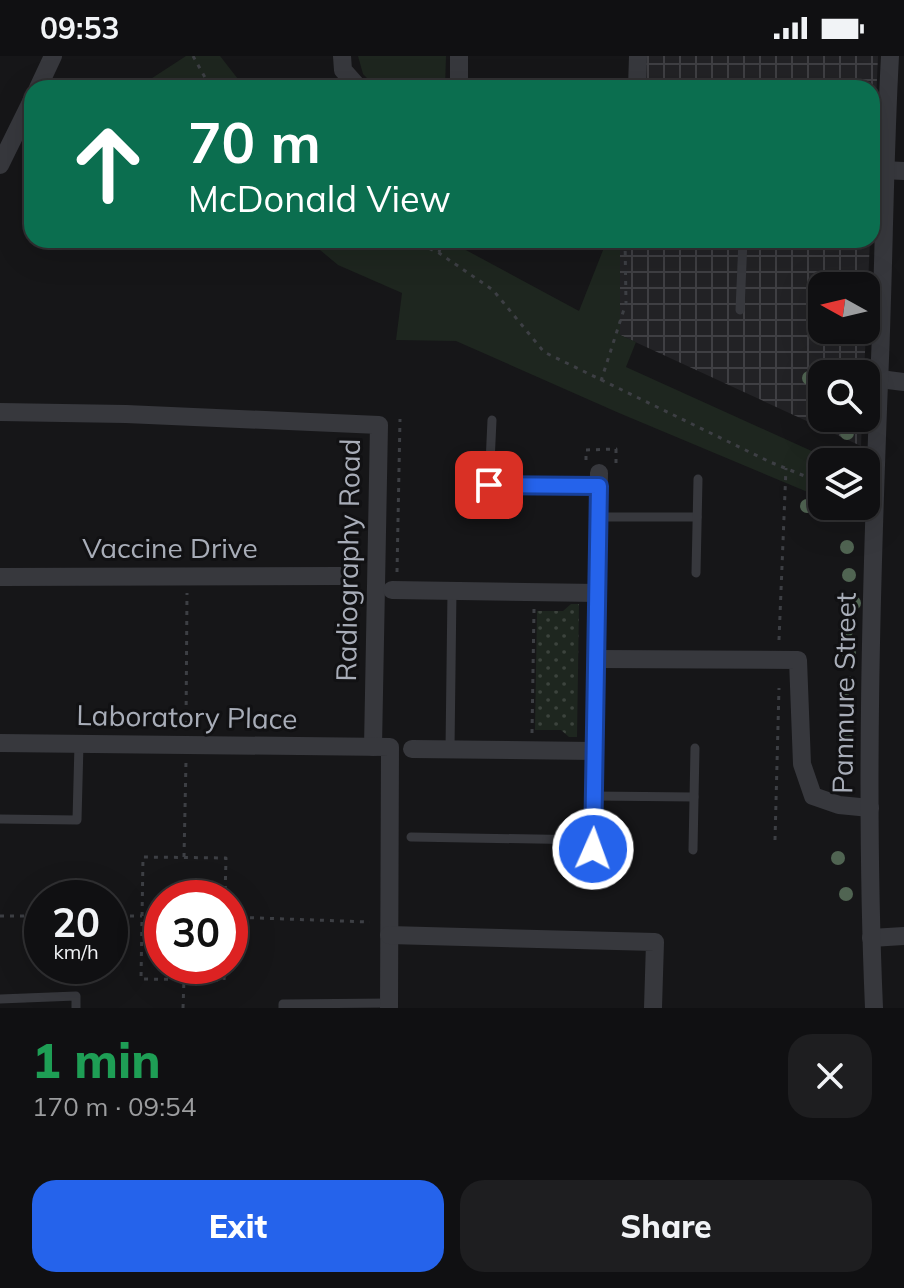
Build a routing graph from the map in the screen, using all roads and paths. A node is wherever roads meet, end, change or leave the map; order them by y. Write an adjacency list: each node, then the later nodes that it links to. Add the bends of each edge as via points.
1 (53, 56): 7 (street)
2 (193, 56): 8 (path)
3 (342, 56): 9 (street, via 343,70)
4 (459, 56): 10 (street)
5 (638, 56): 11 (street)
6 (890, 56): 13 (street, Panmure Street)
7 (42, 80)
8 (206, 80)
9 (352, 80)
10 (459, 80)
11 (637, 80)
12 (24, 116): 14 (street)
13 (880, 150)
14 (0, 165)
15 (880, 169): 16 (street)
16 (904, 171)
17 (428, 248): 22 (path)
18 (441, 248): 22 (path)
19 (625, 248): 26 (path, via 626,303)
20 (743, 248): 23 (lane)
21 (879, 248): 24 (street, Panmure Street)
22 (439, 253): 26 (path, via 493,290 544,352)
23 (740, 310)
24 (880, 360)
25 (880, 379): 27 (street)
26 (601, 381): 32 (path)
27 (904, 382)
28 (0, 412): 54 (street, Radiography Road, via 379,425)
29 (400, 419): 44 (path)
30 (492, 420): 36 (lane)
31 (877, 432): 61 (street, Panmure Street)
32 (786, 468): 33 (path); 48 (path, via 779,644)
33 (808, 477)
34 (698, 479): 39 (lane)
35 (600, 481): 35 (path, via 616,449 586,450); 36 (lane); 38 (street)
36 (489, 485): 37 (lane)
37 (489, 508)
38 (599, 517): 39 (lane); 46 (street)
39 (697, 517): 40 (lane)
40 (696, 573)
41 (188, 576): 42 (street, Vaccine Drive); 43 (street, Vaccine Drive); 53 (path)
42 (340, 576)
43 (0, 577)
44 (395, 584): 45 (street)
45 (452, 590): 46 (street); 57 (lane)
46 (598, 593): 49 (street)
47 (524, 608): 50 (path, via 534,608 532,733)
48 (785, 644)
49 (597, 659): 58 (street); 61 (street, via 798,660 802,764 813,796)
50 (520, 733)
51 (0, 743): 52 (street, Laboratory Place)
52 (79, 744): 53 (street, Laboratory Place); 62 (lane, via 77,820)
53 (186, 745): 54 (street, Laboratory Place); 66 (path)
54 (373, 747): 73 (street, via 390,747)
55 (695, 748): 60 (lane)
56 (412, 749): 57 (street)
57 (450, 749): 58 (street)
58 (595, 751): 59 (street)
59 (594, 796): 60 (lane); 64 (street)
60 (694, 797): 65 (lane)
61 (870, 808): 75 (street, Panmure Street)
62 (0, 819)
63 (411, 837): 64 (lane)
64 (593, 844)
65 (693, 850)
66 (184, 857): 67 (path, via 226,858); 71 (path, via 143,857)
67 (225, 880)
68 (0, 916): 69 (path)
69 (24, 916)
70 (128, 916): 71 (path)
71 (142, 916): 76 (path)
72 (248, 918): 73 (path)
73 (389, 929): 79 (street); 83 (street, via 655,942)
74 (904, 936): 75 (street)
75 (871, 938): 84 (street, Panmure Street)
76 (144, 979)
77 (184, 984): 81 (path)
78 (0, 999): 80 (lane, via 76,996)
79 (389, 1005): 82 (lane)
80 (76, 1008)
81 (183, 1008)
82 (283, 1008)
83 (653, 1008)
84 (874, 1008)

